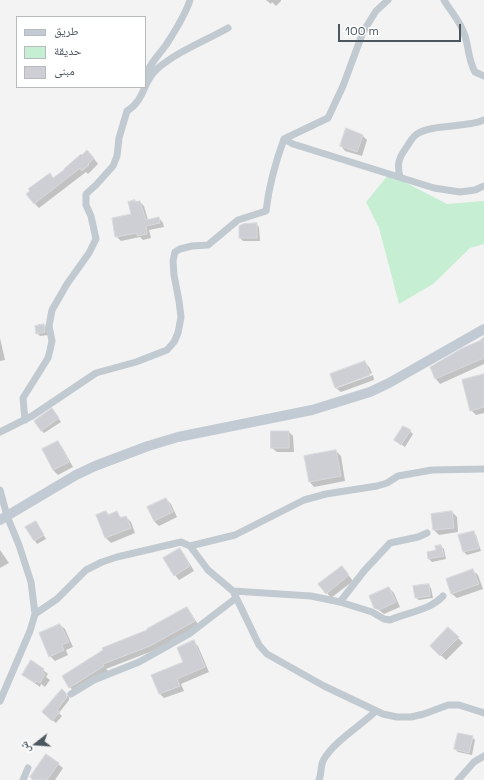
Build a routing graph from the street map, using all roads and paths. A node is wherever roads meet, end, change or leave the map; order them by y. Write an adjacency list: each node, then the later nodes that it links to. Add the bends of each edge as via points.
1 (190, 0): 5 (street, via 173,34)
2 (388, 0): 10 (street, via 376,11 363,32 344,86 328,118)
3 (444, 0): 6 (street, via 465,35 470,62 475,72)
4 (228, 28): 7 (street, via 164,64 152,75)
5 (146, 75)
6 (484, 76)
7 (146, 86)
8 (145, 88): 14 (street, via 140,99 124,117 113,166 86,194 86,204 96,239 52,310 49,326 52,340 50,350 23,398)
9 (484, 120): 11 (street, via 431,129 418,134 403,153 398,166)
10 (284, 139): 11 (street); 14 (street, via 273,172 266,211 238,220 208,245 180,249 174,254 174,275 181,317 178,333 171,347 148,358 96,373)
11 (400, 178): 12 (street, via 434,188 460,192)
12 (484, 186)
13 (484, 329): 18 (main road, via 370,392 312,410 178,437 148,446 76,474)
14 (25, 420): 15 (street)
15 (0, 432)
16 (484, 469): 20 (street, via 432,470 398,476 377,486 326,494 304,500 235,536)
17 (0, 490): 18 (street)
18 (3, 518): 25 (street, via 19,545 31,582)
19 (426, 533): 24 (street, via 390,543)
20 (190, 546): 21 (street, via 208,570); 25 (street, via 181,542 102,562 86,570 57,599)
21 (233, 591): 23 (street); 24 (street, via 311,596)
22 (443, 596): 24 (street, via 430,606 390,620)
23 (236, 598): 26 (street, via 189,634 139,662 94,680); 28 (street, via 259,645 267,654)
24 (340, 602)
25 (36, 614): 27 (street)
26 (70, 694)
27 (0, 701)
28 (376, 711): 29 (street, via 397,717 410,717 448,705 459,705); 33 (street, via 343,738 323,759)
29 (484, 713)
30 (484, 756): 34 (street, via 474,762)
31 (28, 768): 32 (street)
32 (23, 780)
33 (319, 780)
34 (458, 780)

